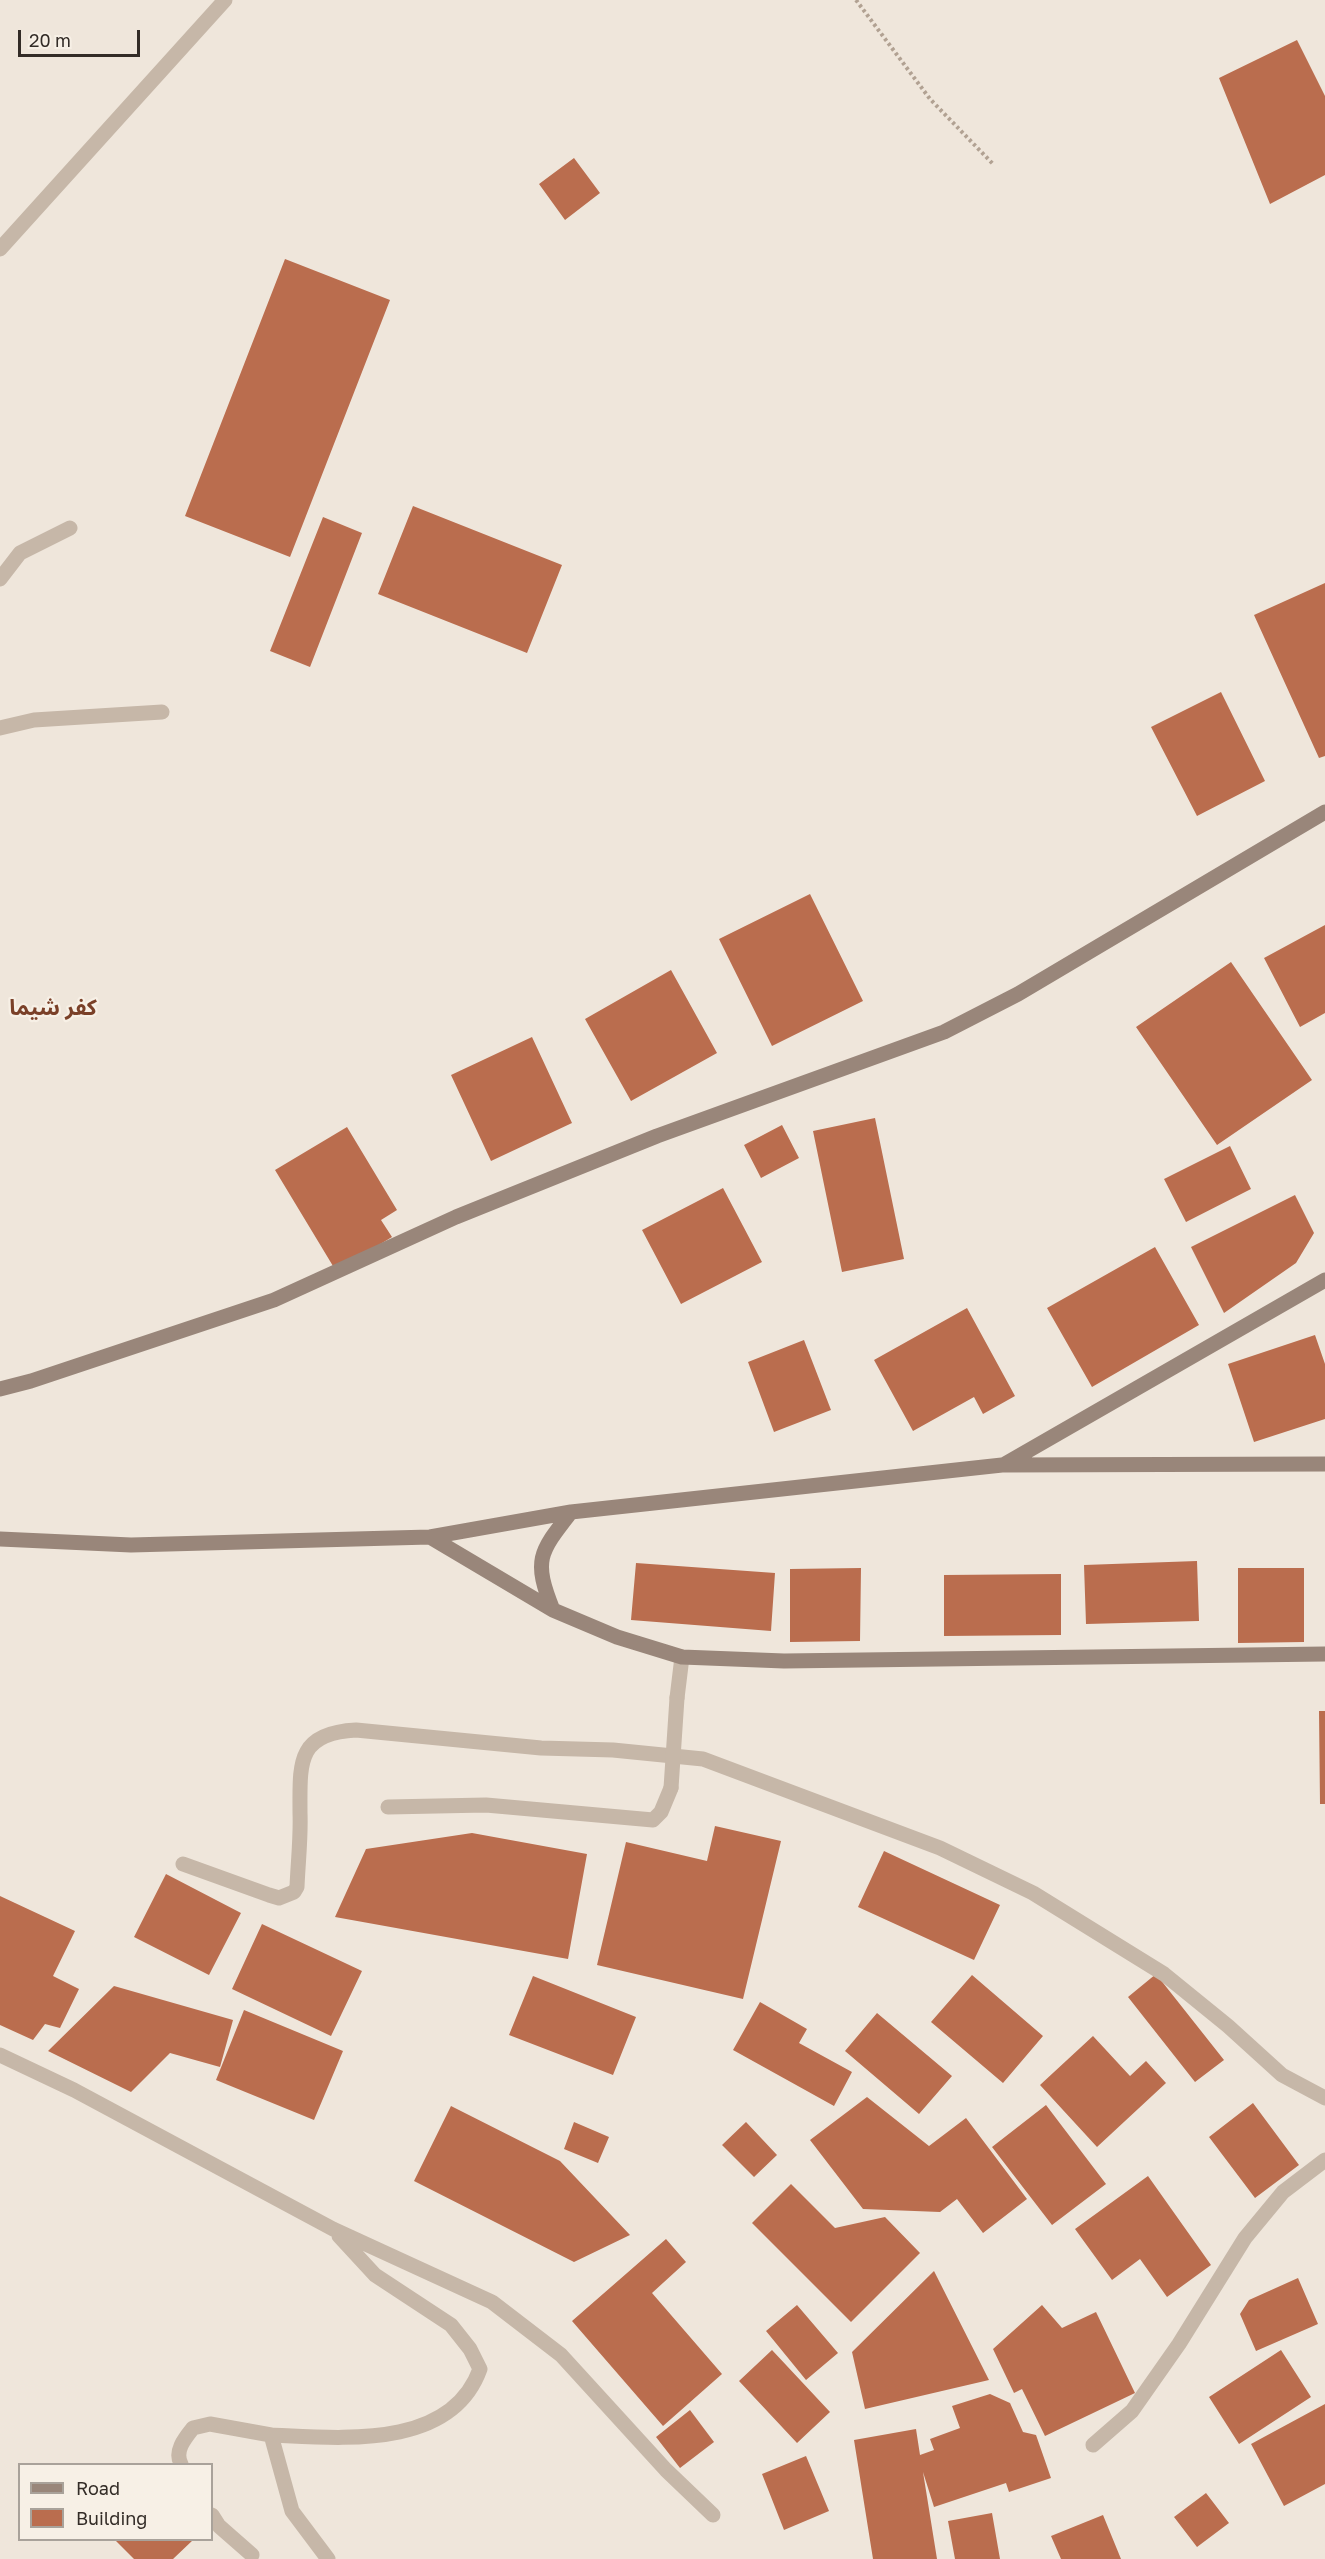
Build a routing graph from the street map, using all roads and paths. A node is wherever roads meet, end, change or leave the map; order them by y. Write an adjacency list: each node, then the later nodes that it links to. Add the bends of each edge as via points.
1 (225, 0): 4 (street)
2 (856, 0): 3 (path, via 930,99)
3 (993, 164)
4 (0, 249)
5 (70, 528): 6 (street, via 21,553)
6 (0, 579)
7 (162, 712): 8 (street, via 34,720)
8 (0, 728)
9 (1325, 812): 11 (street, via 1018,994 944,1032 657,1136 456,1217 274,1300)
10 (1325, 1280): 13 (street)
11 (0, 1389)
12 (1325, 1464): 13 (street)
13 (1002, 1465): 14 (street)
14 (571, 1512): 15 (street); 17 (street, via 543,1552 540,1568)
15 (430, 1537): 16 (street, via 131,1545); 17 (street)
16 (0, 1539)
17 (553, 1610): 19 (street, via 617,1637)
18 (1325, 1654): 19 (street, via 784,1661)
19 (682, 1657): 20 (street, bridge, via 671,1788 661,1812 653,1820 497,1805)
20 (388, 1807)
21 (183, 1863): 23 (street, via 279,1898 288,1896 297,1887 299,1768 310,1745 323,1735 356,1730 703,1759 940,1848 1033,1893 1164,1974 1282,2075)
22 (0, 2055): 25 (street, via 74,2090)
23 (1325, 2098)
24 (1325, 2160): 27 (street, via 1283,2192 1245,2238 1132,2411)
25 (333, 2229): 26 (street, via 375,2275 451,2325 480,2369 474,2387 455,2409 422,2427 344,2439); 29 (street, via 492,2302 561,2355)
26 (271, 2435): 28 (street, via 210,2424 193,2428 181,2445); 32 (street, via 292,2511)
27 (1093, 2445)
28 (180, 2463)
29 (712, 2515)
30 (213, 2517): 31 (street)
31 (252, 2555)
32 (328, 2559)

